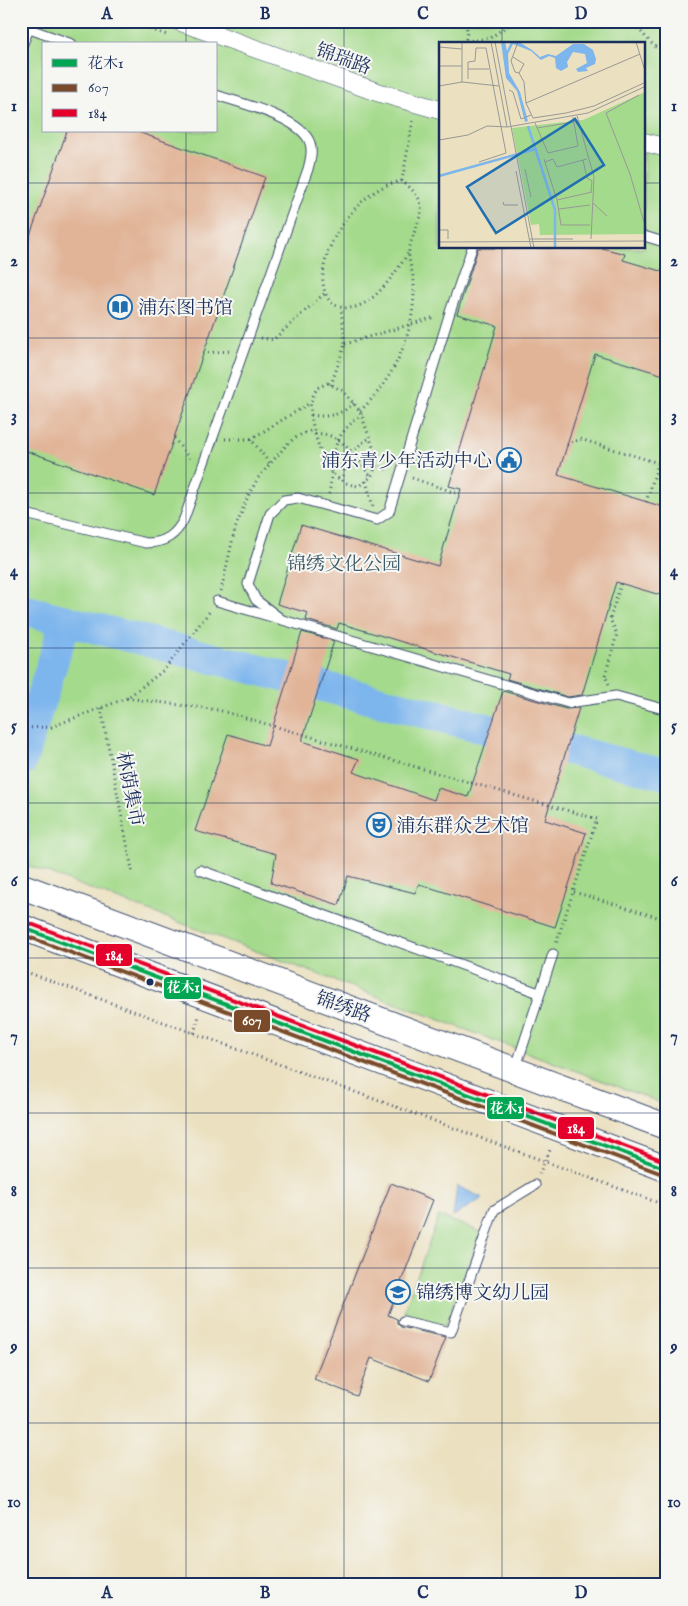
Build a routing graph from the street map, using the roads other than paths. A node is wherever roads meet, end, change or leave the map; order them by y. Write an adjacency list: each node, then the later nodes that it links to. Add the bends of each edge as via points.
1 (25, 27): 3 (lane); 6 (lane)
2 (175, 29): 4 (street, 锦瑞路)
3 (66, 42)
4 (217, 42)
5 (218, 42): 8 (street, 锦瑞路)
6 (21, 48)
7 (218, 96): 14 (lane, via 291,122 307,137 311,148 308,169 180,526 171,537 159,542 138,542)
8 (439, 110)
9 (646, 143): 10 (street)
10 (667, 148)
11 (646, 237): 12 (lane)
12 (667, 243)
13 (472, 249): 16 (lane, via 388,512 377,520 298,498 284,500 270,514 248,584 256,600)
14 (21, 513)
15 (217, 601): 16 (lane)
16 (281, 619): 17 (lane, via 568,703 616,696)
17 (667, 710)
18 (200, 870): 22 (lane)
19 (21, 886): 23 (main road, 锦绣路)
20 (21, 927): 25 (main road, 锦绣路)
21 (552, 954): 22 (lane)
22 (540, 993): 23 (lane)
23 (515, 1070): 24 (main road, 锦绣路)
24 (667, 1127)
25 (667, 1169)
26 (535, 1185): 27 (lane, via 494,1210 451,1332)
27 (404, 1321)

